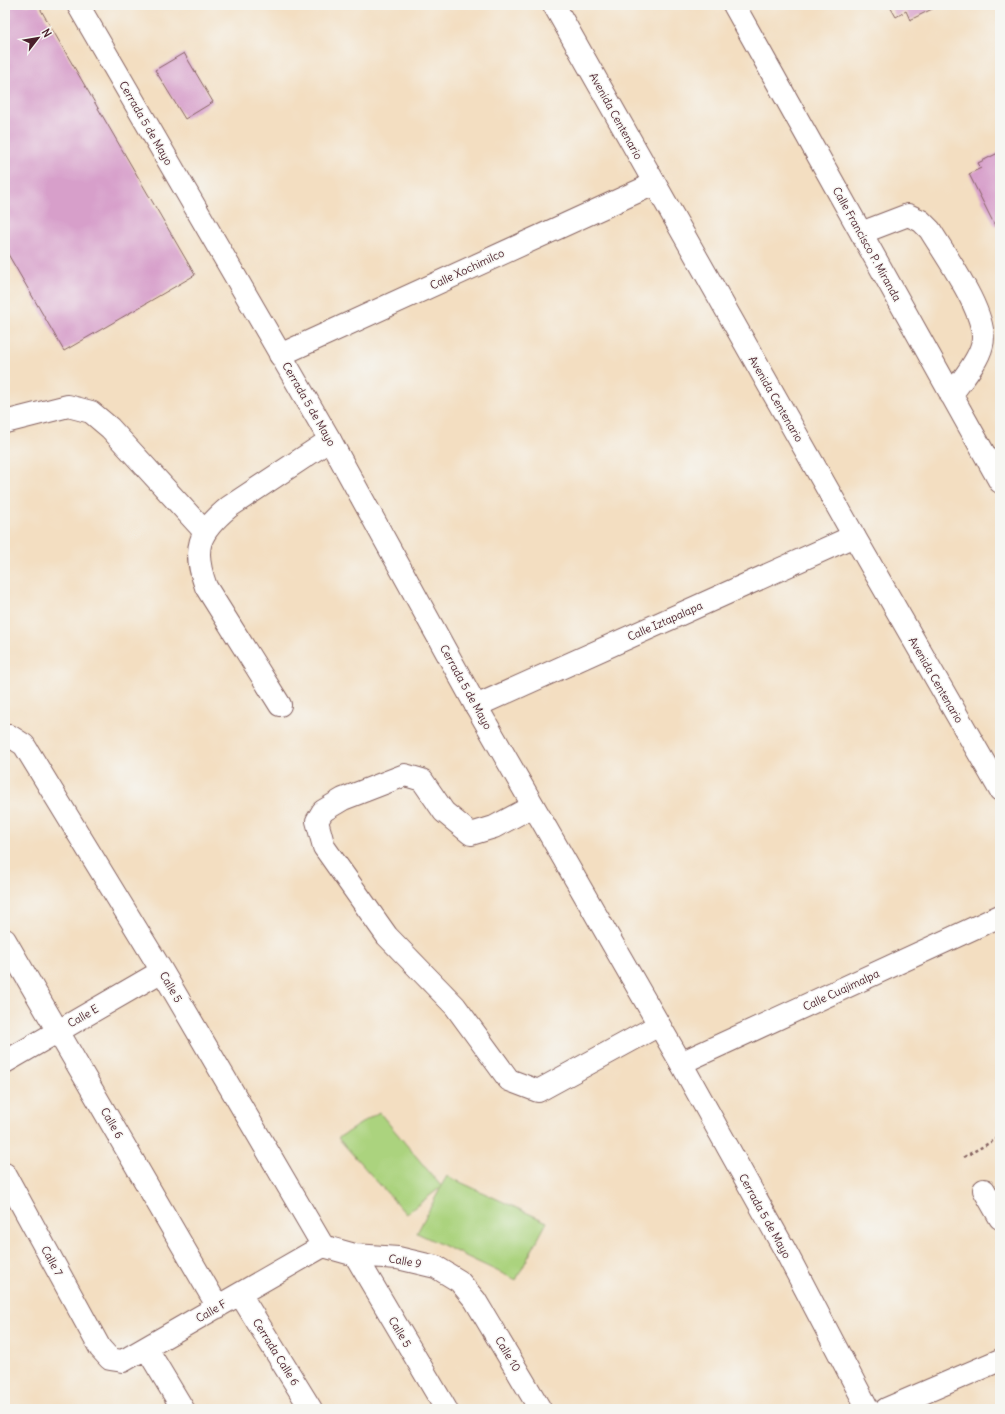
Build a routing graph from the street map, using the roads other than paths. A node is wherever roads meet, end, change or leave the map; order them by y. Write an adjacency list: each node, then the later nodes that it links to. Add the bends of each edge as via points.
1 (78, 5): 6 (street, Cerrada 5 de Mayo)
2 (554, 5): 4 (street, Avenida Centenario)
3 (734, 5): 5 (street, Calle Francisco P. Miranda)
4 (654, 184): 6 (street, Calle Xochimilco); 12 (street, Avenida Centenario)
5 (861, 233): 7 (street, Calle Francisco P. Miranda); 7 (street, via 908,215 921,221 930,230 971,298 982,326 982,345 976,359)
6 (280, 355): 9 (street, Cerrada 5 de Mayo)
7 (951, 395): 10 (street, Calle Francisco P. Miranda)
8 (5, 422): 11 (street, via 68,406 91,412 110,428)
9 (330, 440): 11 (street, via 229,507); 14 (street, Cerrada 5 de Mayo)
10 (1000, 482)
11 (205, 532): 13 (street, via 198,548 200,570 206,587)
12 (854, 536): 14 (street, Calle Iztapalapa); 16 (street, Avenida Centenario)
13 (280, 705)
14 (476, 706): 17 (street, Cerrada 5 de Mayo)
15 (7, 736): 20 (street, Calle 5, via 24,744)
16 (1000, 790)
17 (533, 806): 21 (street, Cerrada 5 de Mayo); 21 (street, via 494,827 471,834 444,812 422,780 405,775 343,800 323,811 317,821 324,847 387,936 455,1006 509,1080 538,1091)
18 (1000, 916): 24 (street, Calle Cuajimalpa)
19 (5, 940): 22 (street, Calle 6)
20 (162, 971): 22 (street, Calle E); 28 (street, Calle 5)
21 (659, 1025): 24 (street, Cerrada 5 de Mayo)
22 (59, 1031): 23 (street, Calle E); 32 (street, Calle 6)
23 (5, 1062)
24 (681, 1063): 40 (street, Cerrada 5 de Mayo, via 786,1252)
25 (5, 1174): 33 (street, Calle 7)
26 (984, 1190): 27 (street)
27 (1000, 1218)
28 (323, 1246): 29 (street, Calle 9); 30 (street, Calle F)
29 (355, 1255): 31 (street, Calle 9, via 398,1258 436,1267 459,1281); 38 (street, Calle 5)
30 (240, 1294): 32 (street, Calle F); 37 (street, Cerrada Calle 6)
31 (475, 1300): 39 (street, Calle 10)
32 (218, 1307): 34 (street, Calle F)
33 (100, 1348): 34 (street, Calle F, via 110,1359 124,1362)
34 (146, 1349): 36 (street)
35 (1000, 1360): 41 (street)
36 (183, 1409)
37 (311, 1409)
38 (446, 1409)
39 (540, 1409)
40 (868, 1409)
41 (886, 1409)

